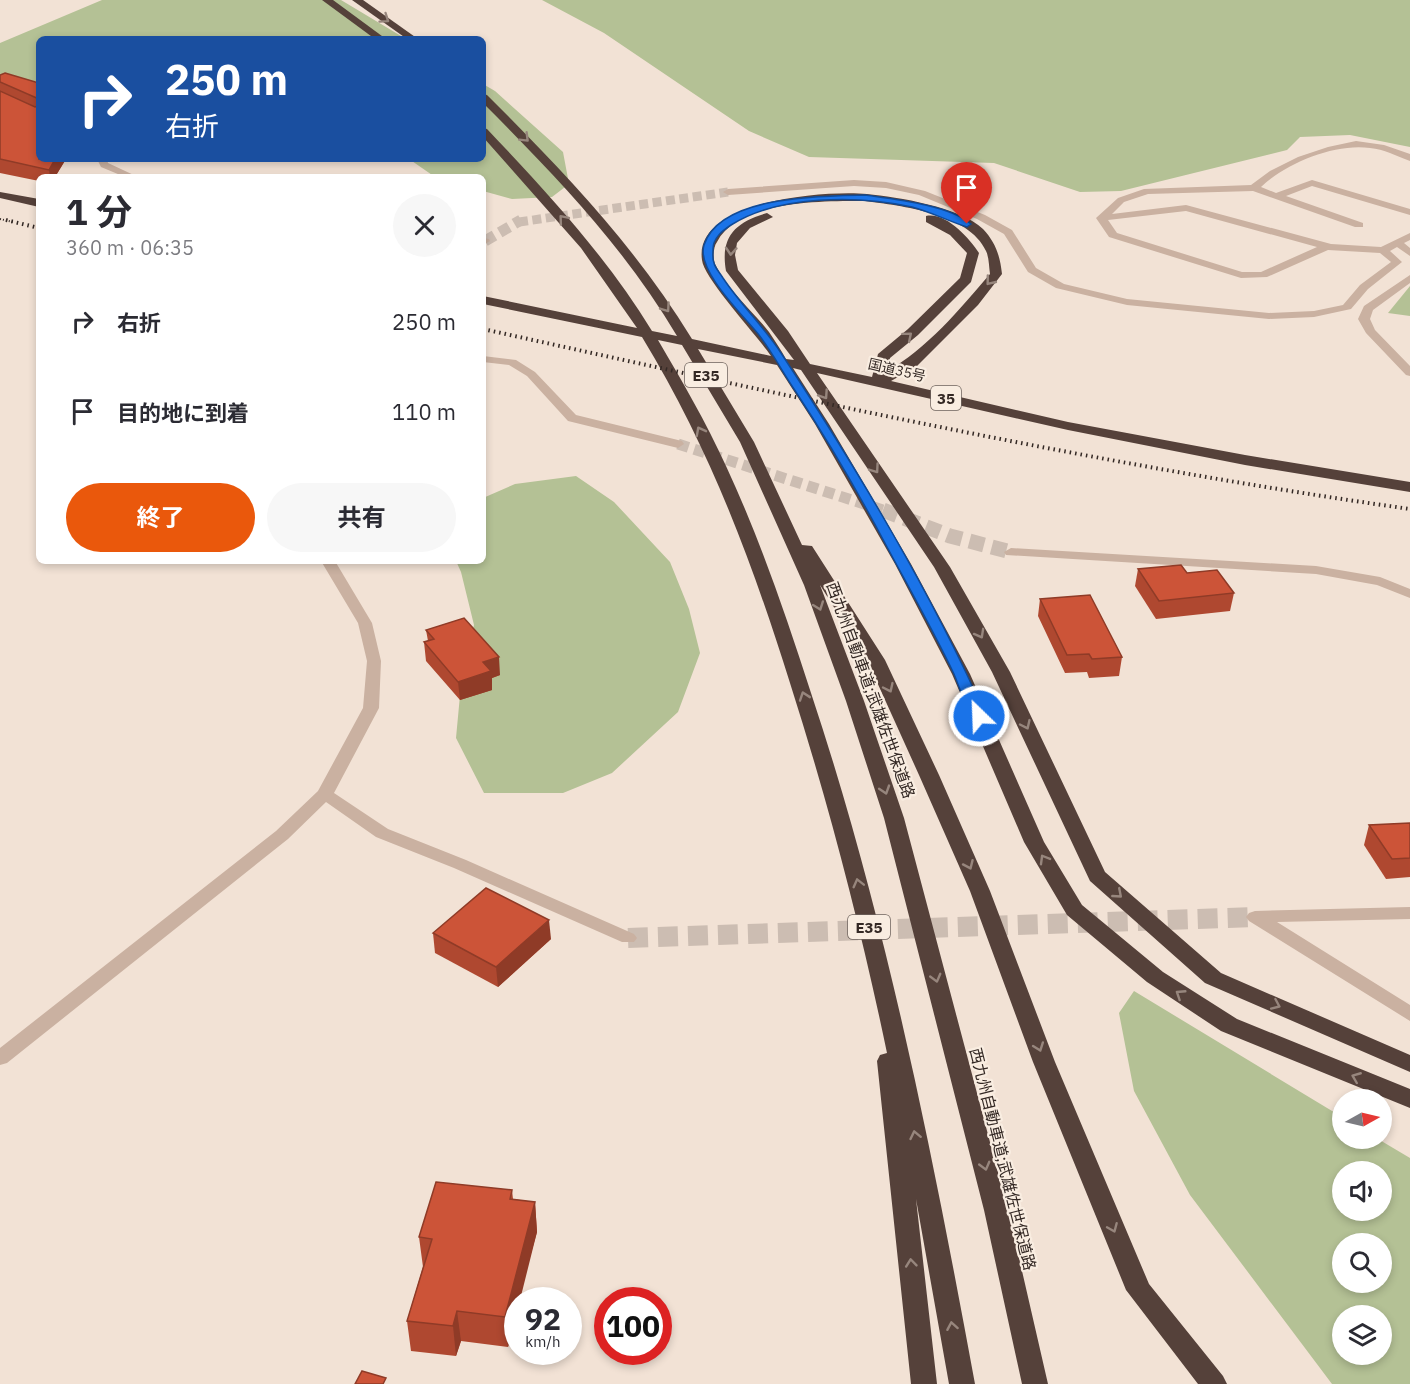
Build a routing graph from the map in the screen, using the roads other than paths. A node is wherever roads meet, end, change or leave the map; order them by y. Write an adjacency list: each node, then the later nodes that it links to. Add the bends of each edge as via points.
1 (327, 0): 3 (highway)
2 (357, 0): 4 (highway, one-way to 4)
3 (377, 36)
4 (409, 36)
5 (486, 100): 31 (highway, 西九州自動車道;武雄佐世保道路 / E35, one-way to 31, via 562,176 633,260 747,442)
6 (486, 133): 38 (highway, E35, one-way to 6, via 844,824 810,716 726,483 675,383 600,264)
7 (1410, 158): 10 (street, via 1375,145 1339,147 1299,160 1261,179)
8 (103, 162): 9 (street)
9 (126, 174)
10 (1254, 188): 13 (street); 16 (street, via 1147,191 1121,200)
11 (728, 192): 21 (street, via 855,183 922,193 1008,232 1032,270 1060,286 1127,302 1269,316 1314,314 1347,307 1364,286 1397,262)
12 (0, 195): 14 (highway)
13 (1276, 196): 15 (street, via 1312,183); 17 (street)
14 (36, 202)
15 (1410, 212)
16 (1101, 218): 20 (street, via 1186,208); 20 (street, via 1113,235 1241,275 1263,275)
17 (1359, 225)
18 (1410, 236): 19 (street)
19 (1397, 242): 21 (street); 22 (street)
20 (1327, 246): 21 (street)
21 (1383, 250)
22 (1410, 253)
23 (1410, 278): 26 (street, via 1368,308 1364,319 1370,331)
24 (486, 301): 27 (highway, 国道35号 / 35)
25 (486, 359): 29 (street, via 512,362 531,374 572,418)
26 (1410, 373)
27 (878, 382): 28 (highway, one-way to 28, via 883,357 966,279 973,253 963,239 941,223 906,211 862,205 811,206 779,212 746,225 731,242 732,271 783,334); 28 (highway, one-way to 27, via 729,294 708,262 708,246 717,230 740,215 776,204 865,197 913,205 956,218 978,231 993,251 996,274 912,363); 30 (highway, 国道35号 / 35, via 1079,428)
28 (832, 422): 41 (highway, one-way to 41, via 948,576 1001,672 1097,876 1213,978); 42 (highway, one-way to 28, via 1229,1025 1155,977 1074,910 1034,842 960,674)
29 (678, 444)
30 (1410, 487)
31 (771, 495): 45 (highway, 西九州自動車道;武雄佐世保道路 / E35, one-way to 45, via 812,585 894,818 996,1210); 46 (highway, one-way to 46, via 886,681 980,891 1044,1062 1139,1290)
32 (1011, 552): 34 (street, via 1316,570 1380,581)
33 (330, 564): 35 (street, via 365,623 374,662 371,708)
34 (1410, 594)
35 (325, 794): 37 (street, via 382,832); 40 (street, via 282,836)
36 (1410, 913): 39 (street, via 1255,917)
37 (628, 938)
38 (877, 962): 43 (highway, one-way to 38); 44 (highway, E35, one-way to 38, via 932,1215)
39 (1410, 1014)
40 (0, 1058)
41 (1410, 1064)
42 (1410, 1099)
43 (924, 1384)
44 (962, 1384)
45 (1035, 1384)
46 (1214, 1384)

